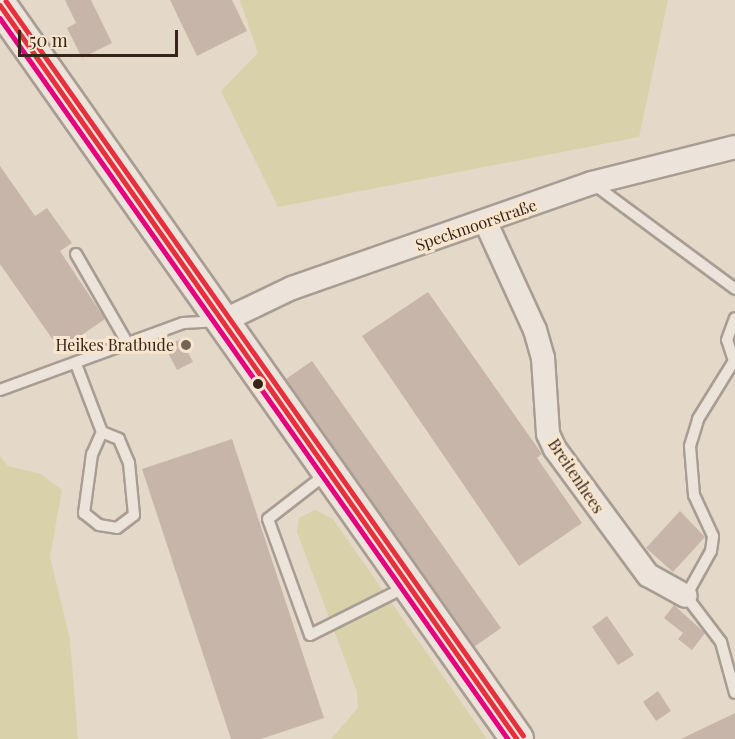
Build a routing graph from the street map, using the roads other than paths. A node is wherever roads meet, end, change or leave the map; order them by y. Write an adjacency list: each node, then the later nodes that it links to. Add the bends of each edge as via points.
1 (0, 4): 8 (street)
2 (735, 147): 3 (street, Speckmoorstraße)
3 (592, 183): 4 (street, Speckmoorstraße); 6 (lane)
4 (486, 223): 8 (street, Speckmoorstraße, via 292,288); 16 (street, Breitenhees, via 535,330 543,358 548,434 555,449 648,575)
5 (76, 255): 9 (lane)
6 (735, 289)
7 (735, 318): 10 (lane, via 727,340)
8 (223, 321): 9 (lane, via 183,323); 14 (street)
9 (128, 344): 11 (lane)
10 (734, 362): 16 (lane, via 698,419 690,446 694,495 713,536 711,551)
11 (76, 364): 12 (lane); 13 (lane)
12 (0, 390)
13 (102, 432): 13 (lane, via 92,454 84,513 99,525 117,528 134,514 129,463 118,439)
14 (329, 472): 15 (street); 15 (lane, via 268,519 310,635)
15 (409, 586): 18 (street)
16 (686, 596): 17 (lane, via 721,642)
17 (735, 693)
18 (517, 739)

